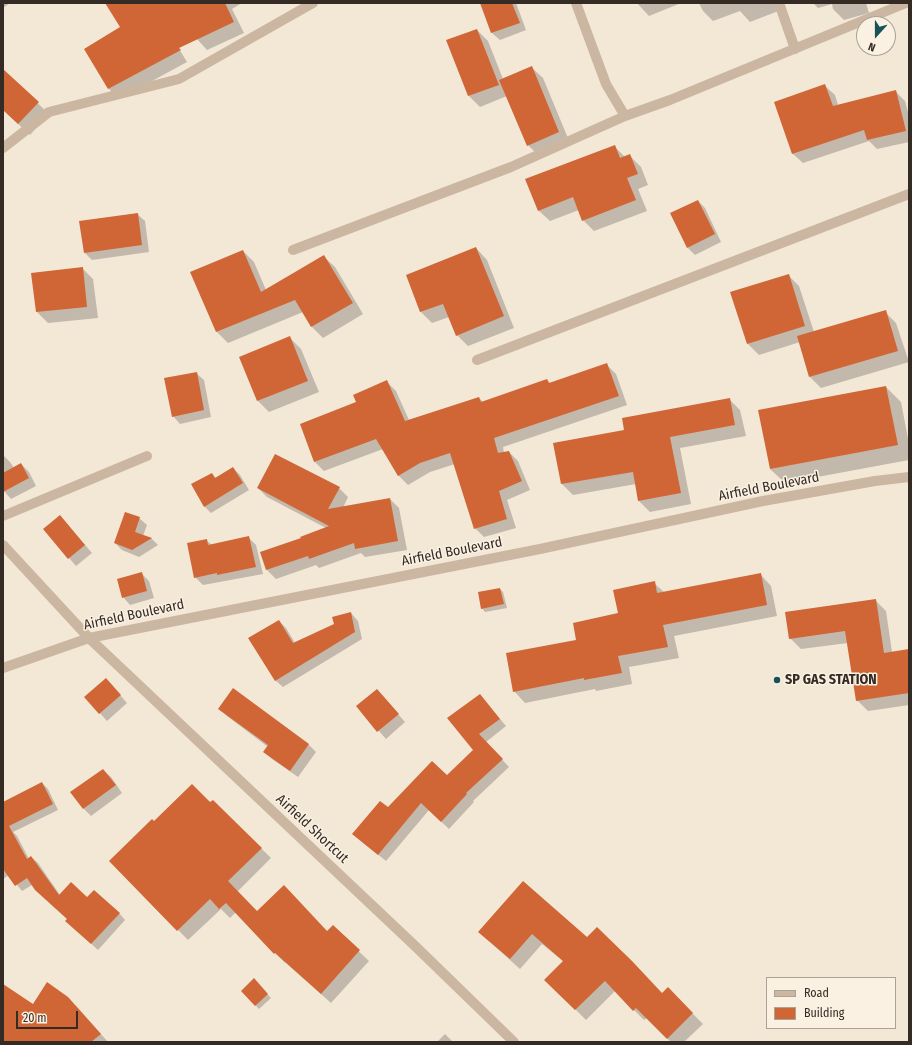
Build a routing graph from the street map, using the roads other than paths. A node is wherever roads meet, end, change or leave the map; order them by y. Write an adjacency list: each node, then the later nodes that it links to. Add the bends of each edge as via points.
1 (313, 3): 7 (street, via 179,79 49,112)
2 (576, 3): 6 (street, via 606,84)
3 (779, 3): 5 (street)
4 (906, 3): 5 (street)
5 (795, 49): 6 (street)
6 (625, 116): 9 (street, via 511,167)
7 (3, 148)
8 (909, 194): 10 (street)
9 (293, 250)
10 (477, 360)
11 (147, 456): 13 (street)
12 (909, 477): 15 (street, Airfield Boulevard, via 763,501 540,549)
13 (3, 516)
14 (3, 546): 15 (street, Airfield Shortcut)
15 (89, 638): 16 (street, Airfield Boulevard); 17 (street, Airfield Shortcut)
16 (3, 668)
17 (514, 1042)

